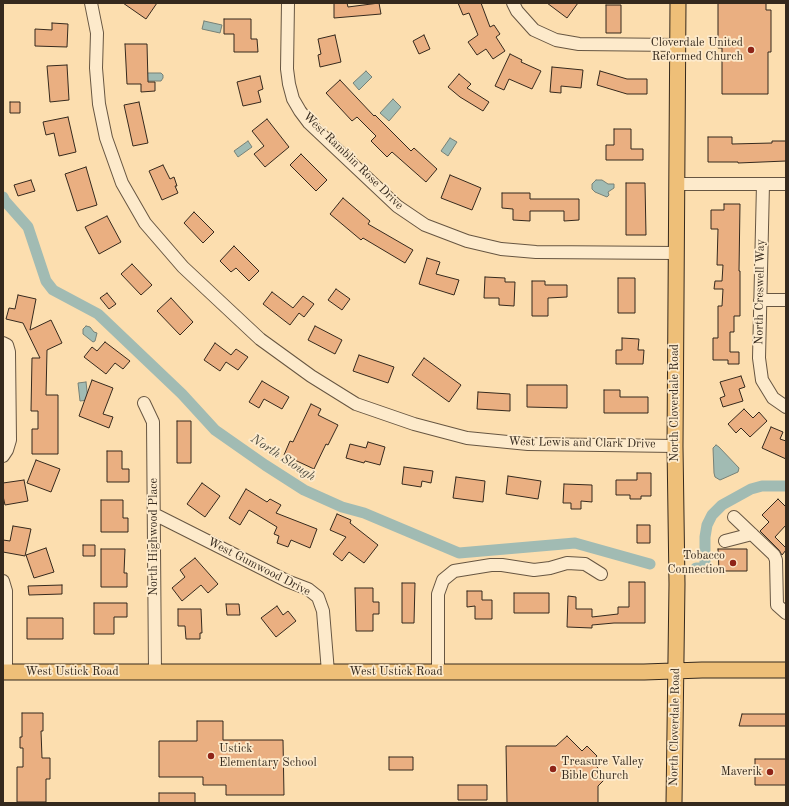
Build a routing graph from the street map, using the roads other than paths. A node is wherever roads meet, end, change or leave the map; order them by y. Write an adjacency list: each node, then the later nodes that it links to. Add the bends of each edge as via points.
1 (91, 3): 15 (street, West Lewis and Clark Drive, via 96,33 98,104 106,138 122,183 145,223 159,240 183,267 260,339 311,376 356,404 414,424 467,438 528,444)
2 (288, 3): 9 (street, West Ramblin Rose Drive, via 288,77 293,99 300,111 309,123 397,206 425,225 467,241 501,249 536,252)
3 (513, 3): 5 (street, via 534,30 556,40 579,44)
4 (678, 3): 5 (main road, North Cloverdale Road)
5 (678, 45): 6 (main road, North Cloverdale Road)
6 (676, 184): 7 (street); 9 (main road, North Cloverdale Road)
7 (763, 184): 8 (street); 10 (street, North Creswell Way)
8 (786, 184)
9 (676, 253): 15 (main road, North Cloverdale Road)
10 (760, 300): 11 (street); 14 (street, North Creswell Way, via 759,358 762,380 773,398)
11 (786, 300)
12 (3, 344): 16 (street, via 7,345 9,352 10,440)
13 (144, 403): 17 (street, North Highwood Place, via 153,422)
14 (786, 407)
15 (675, 446): 25 (main road, North Cloverdale Road)
16 (3, 456)
17 (154, 514): 27 (street, North Highwood Place); 28 (street, West Gumwood Drive, via 287,581 308,589 318,597 323,611)
18 (734, 516): 19 (street)
19 (752, 534): 20 (street); 23 (street, via 774,555 777,604)
20 (725, 541)
21 (601, 574): 29 (street, via 584,564 567,563 534,570 490,565 454,571 442,580 438,594)
22 (3, 581): 26 (street, via 6,591)
23 (786, 613)
24 (786, 670): 25 (main road, West Ustick Road)
25 (675, 671): 29 (main road, West Ustick Road); 30 (main road, North Cloverdale Road)
26 (4, 672): 27 (main road, West Ustick Road)
27 (155, 672): 28 (main road, West Ustick Road)
28 (328, 672): 29 (main road, West Ustick Road)
29 (438, 672)
30 (674, 803)

